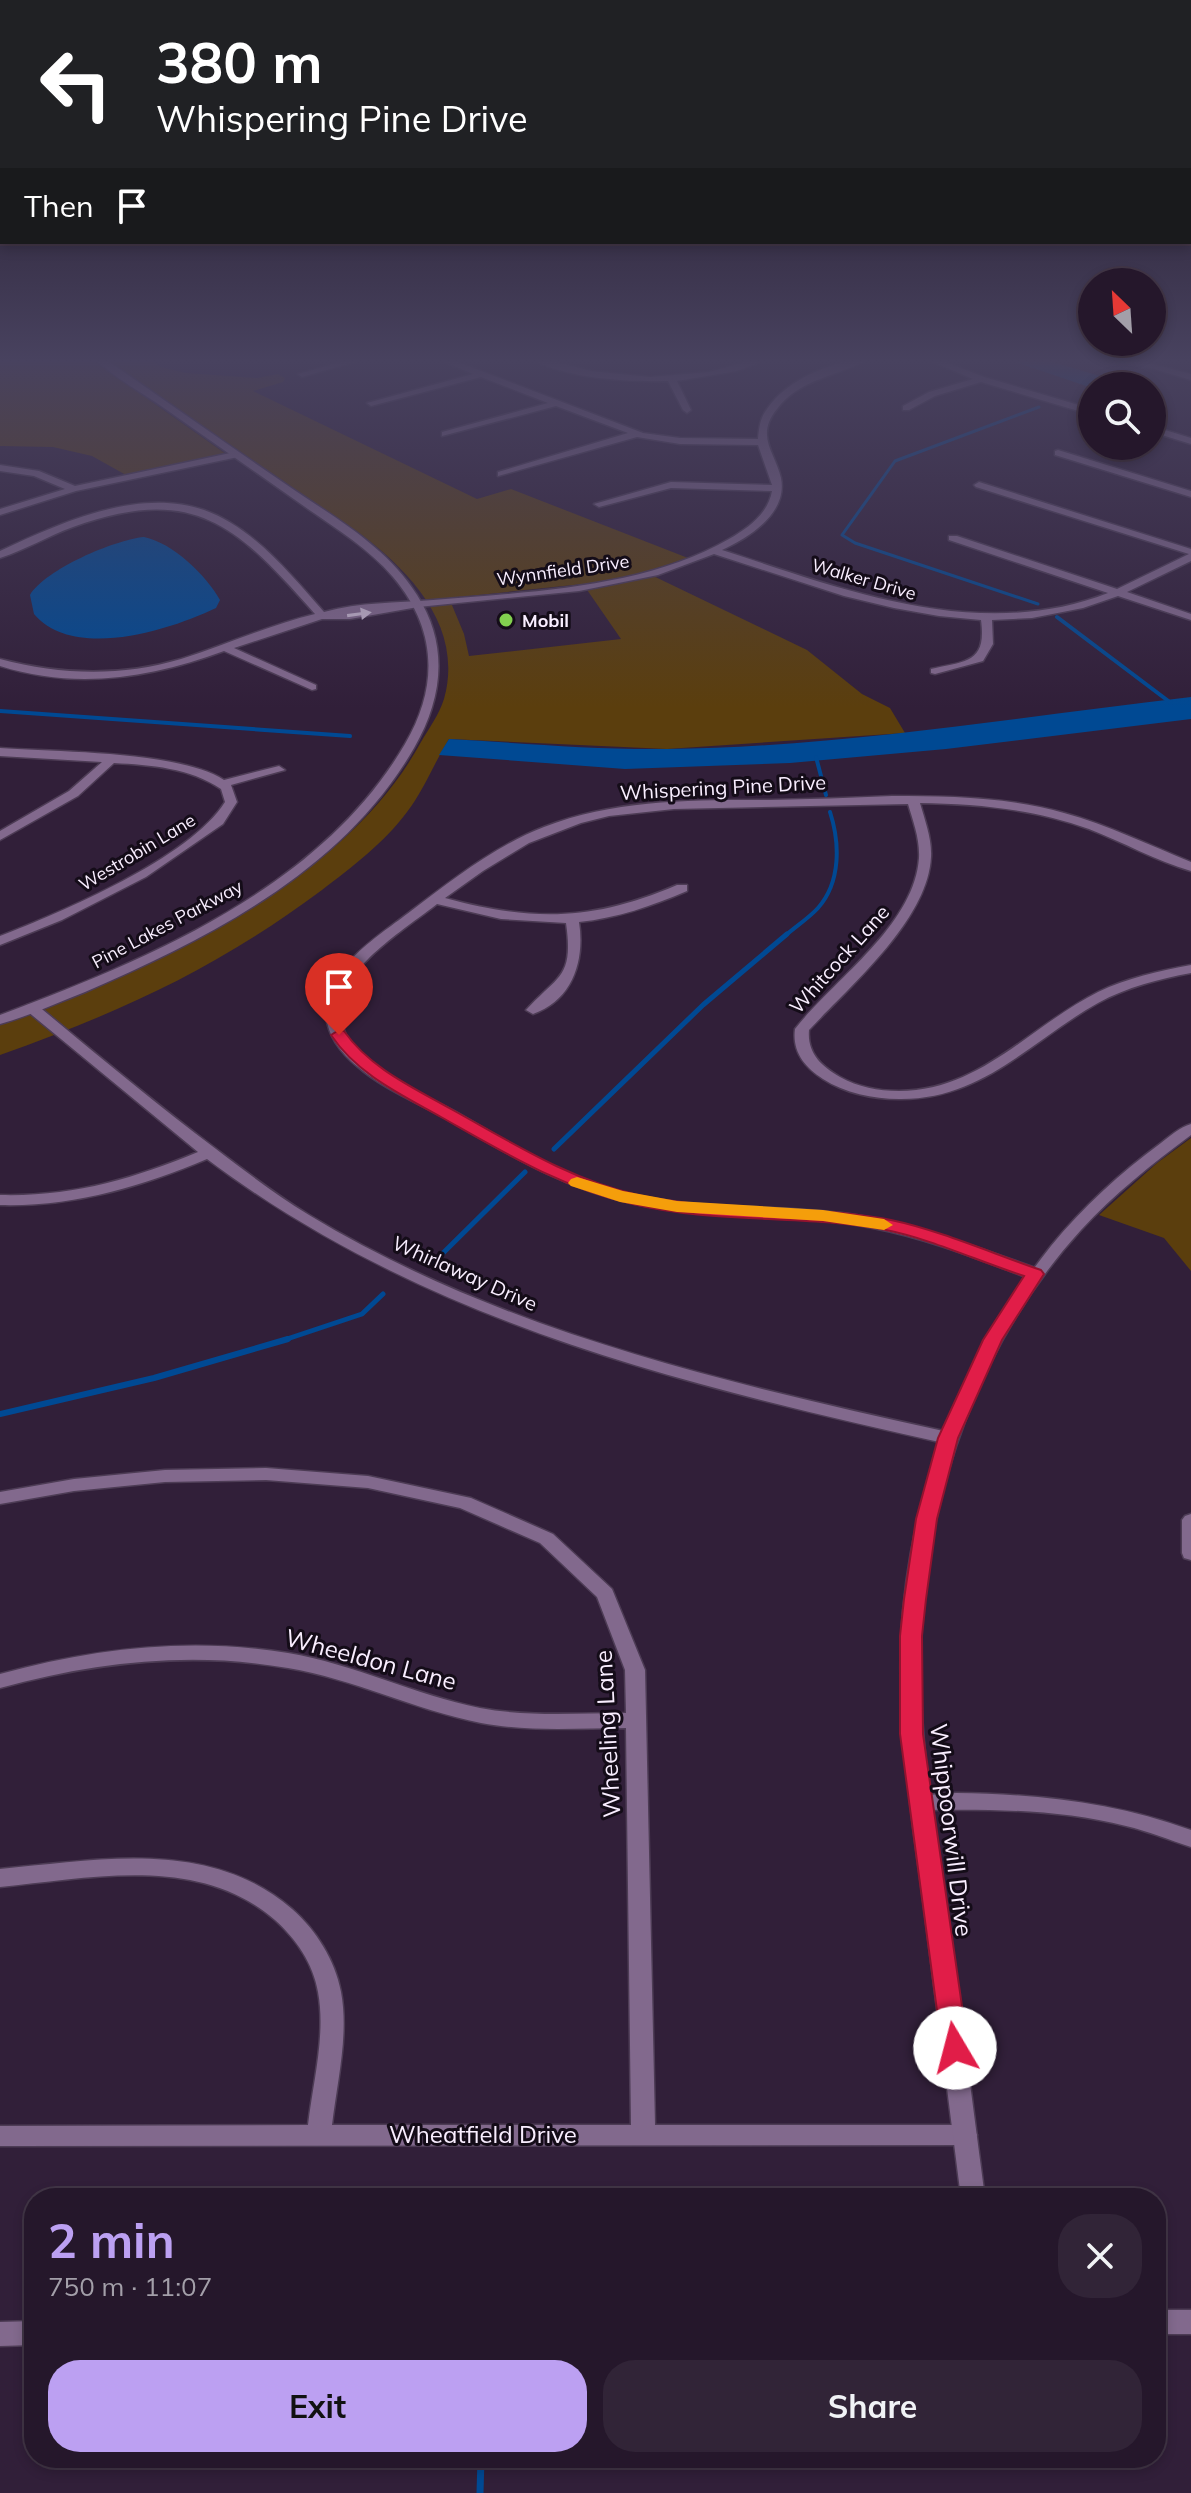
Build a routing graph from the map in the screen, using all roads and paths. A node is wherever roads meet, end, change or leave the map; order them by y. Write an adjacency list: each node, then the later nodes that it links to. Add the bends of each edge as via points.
1 (42, 475): 8 (street)
2 (139, 475): 8 (street)
3 (265, 475): 17 (street, Pine Lakes Parkway, via 367,545)
4 (773, 475): 7 (street)
5 (1130, 475): 9 (street)
6 (979, 485): 15 (street)
7 (777, 488): 10 (street, via 671,485); 13 (street, Wynnfield Drive, via 757,524)
8 (74, 489): 11 (street)
9 (1191, 494)
10 (599, 504)
11 (0, 512)
12 (953, 538): 16 (street)
13 (714, 551): 17 (street, Wynnfield Drive, via 604,583); 19 (street, Walker Drive, via 897,607)
14 (0, 555): 18 (street, via 116,512 152,506 191,509 210,516 257,550)
15 (1191, 555): 16 (street, Walker Drive)
16 (1116, 592): 19 (street, Walker Drive, via 1067,609); 20 (street)
17 (417, 604): 18 (street, Wynnfield Drive, via 360,607); 37 (street, Pine Lakes Parkway, via 435,648 431,700 407,754 359,816 310,859 230,914 142,961)
18 (322, 616): 21 (street, Wynnfield Drive)
19 (986, 617): 23 (street, via 991,640 986,653)
20 (1191, 617)
21 (224, 647): 22 (street, Wynnfield Drive, via 166,666 106,674 48,673); 24 (street)
22 (0, 662)
23 (935, 671)
24 (312, 687)
25 (0, 752): 26 (street)
26 (110, 760): 28 (street, via 184,766); 30 (street, via 68,796)
27 (279, 770): 28 (street)
28 (221, 784): 35 (street, Westrobin Lane, via 229,795 228,808 207,831 108,892)
29 (913, 801): 31 (street, Whispering Pine Drive, via 986,802 1049,813); 33 (street, Whispering Pine Drive, via 665,806 596,815 516,844); 36 (street, Whitcock Lane, via 925,860 911,905 890,936 802,1029 805,1055 828,1076 885,1094 921,1096 954,1089 992,1070 1102,995)
30 (0, 836)
31 (1191, 867)
32 (682, 888): 34 (street, via 638,908)
33 (438, 900): 34 (street, via 506,917); 43 (street, Whispering Pine Drive, via 351,968 335,993 339,1035 352,1055 382,1077 538,1164 602,1191 677,1206 892,1226)
34 (572, 920): 38 (street, via 577,951 572,969)
35 (0, 941)
36 (1191, 969)
37 (32, 1008): 39 (street, Pine Lakes Parkway); 41 (street, Whirlaway Drive)
38 (533, 1010)
39 (0, 1020)
40 (1191, 1128): 43 (street, Whippoorwill Drive, via 1117,1186)
41 (211, 1152): 42 (street, via 112,1189 58,1199); 44 (street, Whirlaway Drive, via 326,1231 515,1321 688,1377)
42 (0, 1200)
43 (1035, 1274): 44 (street, Whippoorwill Drive, via 993,1340)
44 (948, 1438): 50 (street, Whippoorwill Drive, via 927,1519 911,1636 912,1734)
45 (0, 1498): 49 (street, Wheeling Lane, via 98,1480 241,1472 393,1487 492,1513 565,1551 612,1601 632,1649)
46 (1191, 1520): 47 (street)
47 (1191, 1553)
48 (0, 1681): 49 (street, Wheeldon Lane, via 99,1659 230,1654 328,1669 485,1716)
49 (634, 1720): 54 (street, Wheeling Lane)
50 (921, 1802): 51 (street, via 1062,1804); 55 (street, Whippoorwill Drive)
51 (1191, 1839)
52 (0, 1878): 53 (street, via 176,1868 230,1880 272,1903 314,1951 329,1992)
53 (319, 2134): 54 (street, Wheatfield Drive); 56 (street, Wheatfield Drive)
54 (643, 2134): 55 (street, Wheatfield Drive)
55 (965, 2135): 57 (street, Whippoorwill Drive)
56 (0, 2136)
57 (972, 2188)
58 (1166, 2322): 59 (street)
59 (1191, 2322)
60 (24, 2333): 61 (street)
61 (0, 2334)

